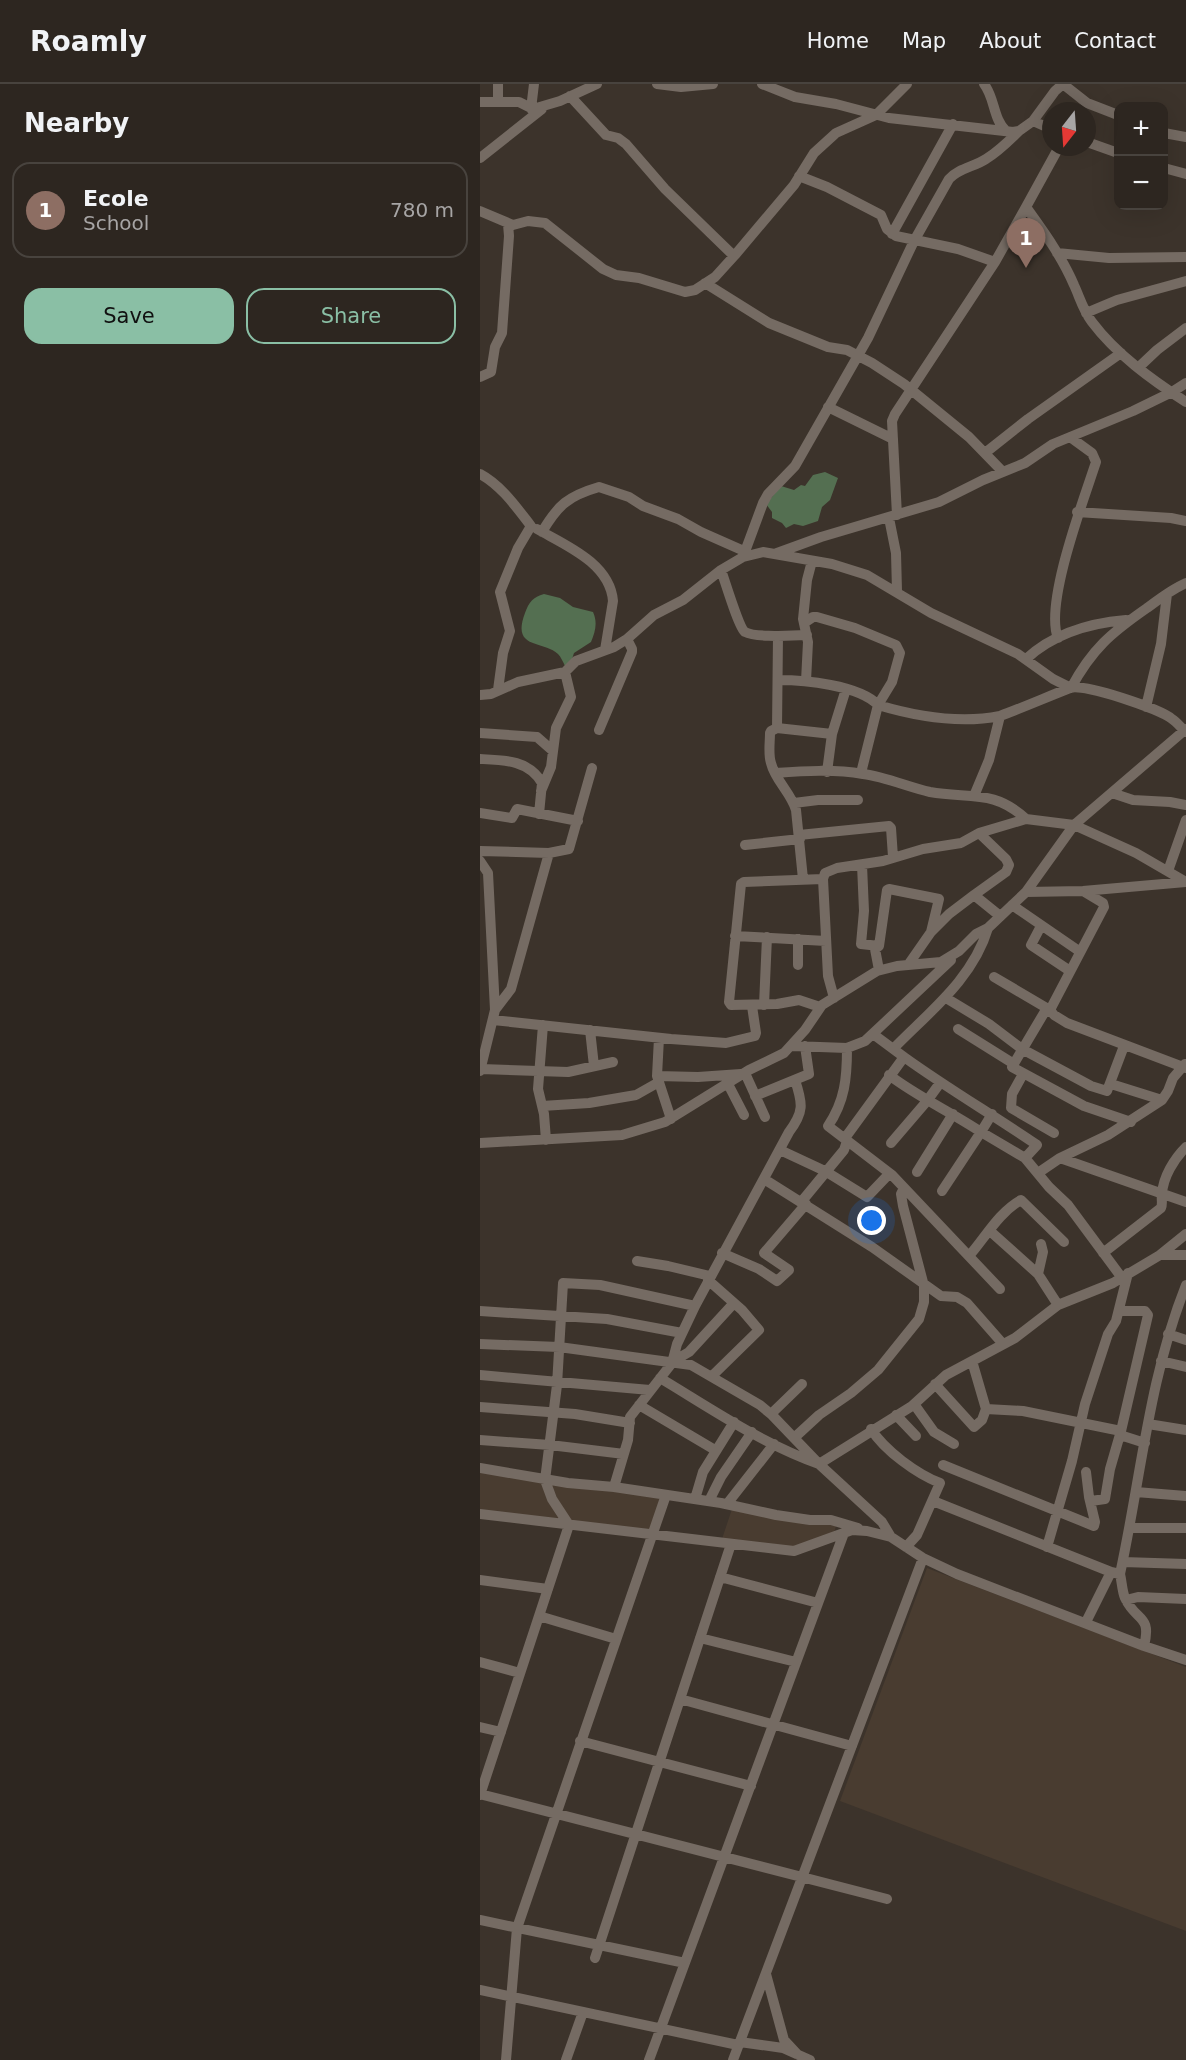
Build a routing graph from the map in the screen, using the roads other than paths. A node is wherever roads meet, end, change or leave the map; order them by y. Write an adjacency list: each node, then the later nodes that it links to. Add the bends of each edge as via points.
1 (498, 84): 12 (street)
2 (534, 84): 14 (street)
3 (597, 84): 10 (street)
4 (657, 84): 5 (street)
5 (713, 84)
6 (762, 84): 16 (street, via 795,97)
7 (907, 84): 16 (street)
8 (984, 84): 20 (street)
9 (1063, 84): 15 (street, via 1087,102); 17 (street)
10 (570, 96): 13 (street); 37 (street, via 606,135 626,144 665,189)
11 (480, 102): 12 (street)
12 (498, 102): 14 (street, via 519,102)
13 (545, 107): 14 (street); 27 (street)
14 (531, 109)
15 (1114, 113)
16 (876, 115): 18 (street); 30 (street, via 836,133 814,153)
17 (1033, 121): 19 (street); 21 (street)
18 (952, 124): 20 (street); 34 (street)
19 (1042, 125)
20 (1006, 131): 21 (street)
21 (1020, 131): 35 (street, via 987,158 956,171)
22 (1168, 134): 23 (street)
23 (1186, 137)
24 (1096, 145): 25 (street)
25 (1114, 151)
26 (1054, 156): 31 (street)
27 (480, 158)
28 (1168, 169): 29 (street)
29 (1186, 174)
30 (799, 176): 34 (street, via 881,215); 37 (street)
31 (1026, 207): 36 (street); 39 (street)
32 (480, 211): 33 (street)
33 (508, 224): 41 (street, via 545,223 616,275 685,292); 47 (street, via 502,333 491,372)
34 (892, 234): 35 (street)
35 (914, 241): 39 (street, via 958,249); 45 (street)
36 (1057, 253): 38 (street, via 1108,258); 42 (street)
37 (734, 256): 41 (street, via 716,277)
38 (1186, 257)
39 (995, 262): 49 (street)
40 (1186, 280): 42 (street)
41 (705, 283): 45 (street, via 769,323)
42 (1086, 312): 44 (street)
43 (1186, 328): 46 (street)
44 (1121, 353): 46 (street); 55 (street)
45 (858, 355): 49 (street); 52 (street)
46 (1139, 367): 50 (street)
47 (480, 377)
48 (1186, 383): 50 (street)
49 (910, 389): 54 (street, via 892,422); 55 (street)
50 (1172, 392): 51 (street); 53 (street)
51 (1186, 402)
52 (828, 407): 54 (street); 64 (street, via 795,466 768,494)
53 (1070, 437): 56 (street); 58 (street, via 1092,453 1096,462)
54 (893, 440): 59 (street)
55 (985, 453): 56 (street)
56 (1003, 472): 59 (street, via 939,502)
57 (480, 474): 61 (street, via 503,493)
58 (1077, 512): 60 (street); 74 (street, via 1054,616)
59 (893, 517): 63 (street); 68 (street)
60 (1186, 521)
61 (531, 526): 62 (street); 83 (street, via 501,592 510,631)
62 (542, 532): 64 (street, via 563,503 599,487 678,519); 76 (street, via 583,556 604,578 613,596)
63 (777, 553): 64 (street); 65 (street)
64 (743, 554): 66 (street)
65 (812, 561): 68 (street, via 867,575); 71 (street)
66 (721, 570): 73 (street, via 740,626 752,634); 75 (street, via 683,600 654,615)
67 (1186, 583): 69 (street)
68 (897, 591): 77 (street, via 931,613)
69 (1167, 594): 70 (street); 86 (street, via 1161,644)
70 (1129, 620): 74 (street, via 1102,622); 81 (street, via 1095,650)
71 (804, 623): 72 (street); 85 (street, via 817,617 896,645 900,653 892,682)
72 (807, 635): 73 (street); 80 (street)
73 (778, 636): 79 (street)
74 (1058, 638): 77 (street)
75 (627, 639): 76 (street); 89 (street, via 632,652)
76 (604, 650): 78 (street, via 576,661)
77 (1026, 659): 81 (street)
78 (565, 672): 83 (street); 93 (street, via 572,697 556,728)
79 (778, 680): 80 (street); 88 (street)
80 (806, 681): 82 (street)
81 (1071, 687): 86 (street); 87 (street)
82 (846, 689): 85 (street); 92 (street)
83 (498, 690): 84 (street)
84 (480, 695)
85 (878, 705): 87 (street, via 908,714 957,720); 98 (street)
86 (1146, 707): 90 (street, via 1172,718)
87 (1000, 716): 101 (street, via 989,760)
88 (777, 728): 92 (street); 97 (street, via 770,734 770,758)
89 (599, 729)
90 (1186, 730): 100 (street)
91 (480, 733): 93 (street, via 537,737)
92 (832, 734): 96 (street)
93 (553, 751): 99 (street)
94 (480, 759): 99 (street, via 522,764 539,778)
95 (592, 768): 109 (street)
96 (827, 772): 97 (street); 98 (street)
97 (775, 773): 103 (street)
98 (861, 773): 101 (street, via 933,792)
99 (541, 791): 106 (street)
100 (1112, 793): 104 (street, via 1132,800); 110 (street)
101 (974, 796): 107 (street, via 1004,803)
102 (858, 800): 103 (street)
103 (794, 803): 112 (street)
104 (1186, 805)
105 (480, 813): 106 (street, via 512,818 517,809)
106 (539, 814): 109 (street)
107 (1026, 819): 110 (street); 111 (street)
108 (1186, 820): 119 (street)
109 (578, 821): 115 (street, via 569,849)
110 (1074, 825): 119 (street); 124 (street)
111 (979, 833): 116 (street, via 960,843); 125 (street, via 1009,865 1006,872)
112 (799, 837): 113 (street); 116 (street, via 889,826); 120 (street)
113 (745, 845)
114 (480, 851): 115 (street)
115 (549, 853): 149 (street, via 511,989)
116 (893, 857): 118 (street)
117 (480, 861): 149 (street, via 488,873)
118 (862, 865): 121 (street, via 837,868 825,873); 135 (street, via 861,944)
119 (1168, 871): 122 (street)
120 (802, 879): 121 (street); 131 (street, via 741,884)
121 (823, 879): 134 (street)
122 (1186, 882): 123 (street)
123 (1083, 891): 124 (street); 137 (street, via 1104,907)
124 (1026, 892): 126 (street)
125 (974, 895): 127 (street); 130 (street)
126 (1012, 905): 127 (street); 128 (street)
127 (1000, 916): 129 (street)
128 (1041, 926): 137 (street); 141 (street, via 1031,945)
129 (988, 928): 136 (street); 144 (street, via 983,946)
130 (931, 932): 135 (street, via 939,899 889,889); 139 (street)
131 (735, 936): 132 (street); 146 (street, via 729,1004)
132 (767, 938): 133 (street); 145 (street)
133 (798, 939): 134 (street); 138 (street)
134 (826, 940): 143 (street)
135 (879, 946): 140 (street, via 875,950)
136 (959, 951): 139 (street, via 941,962); 153 (street)
137 (1079, 951): 141 (street)
138 (798, 965)
139 (908, 965): 140 (street)
140 (879, 970): 143 (street)
141 (1070, 971): 148 (street)
142 (994, 977): 148 (street)
143 (834, 998): 147 (street)
144 (946, 998): 159 (street); 160 (street)
145 (764, 1005): 146 (street); 147 (street, via 799,1000)
146 (752, 1006): 154 (street, via 755,1036 726,1043)
147 (820, 1006): 155 (street)
148 (1050, 1010): 157 (street, via 1067,1023); 160 (street, via 1044,1012)
149 (494, 1015): 150 (street); 166 (street)
150 (543, 1025): 152 (street); 167 (street)
151 (958, 1029): 163 (street)
152 (590, 1030): 154 (street); 165 (street)
153 (873, 1034): 158 (street); 159 (street)
154 (659, 1038): 171 (street)
155 (792, 1046): 156 (street); 168 (street)
156 (805, 1046): 158 (street); 172 (street, via 809,1074)
157 (1124, 1046): 164 (street); 174 (street)
158 (847, 1048): 188 (street, via 844,1093 828,1126)
159 (893, 1049): 161 (street)
160 (1022, 1049): 163 (street); 174 (street, via 1091,1086 1107,1091)
161 (904, 1057): 170 (street); 173 (street)
162 (613, 1062): 165 (street)
163 (1014, 1064): 169 (street, via 1014,1069)
164 (1185, 1065): 177 (street)
165 (594, 1066): 167 (street, via 568,1072)
166 (480, 1070): 167 (street)
167 (538, 1072): 179 (street)
168 (744, 1073): 171 (street); 175 (street); 176 (street)
169 (1023, 1074): 185 (street, via 1084,1106); 187 (street, via 1012,1094 1011,1108)
170 (890, 1075): 178 (street); 188 (street)
171 (658, 1079): 179 (street, via 636,1095); 184 (street)
172 (795, 1080): 176 (street); 193 (street, via 801,1113)
173 (940, 1083): 178 (street); 181 (street)
174 (1111, 1083): 177 (street)
175 (728, 1084): 182 (street); 184 (street)
176 (755, 1096): 183 (street)
177 (1162, 1100): 185 (street)
178 (927, 1101): 180 (street); 191 (street)
179 (542, 1106): 189 (street)
180 (953, 1114): 186 (street); 197 (street)
181 (992, 1114): 186 (street); 194 (street, via 1037,1145)
182 (744, 1115)
183 (765, 1117)
184 (671, 1119): 189 (street, via 622,1135)
185 (1131, 1122): 195 (street)
186 (981, 1132): 194 (street); 202 (street)
187 (1053, 1133)
188 (846, 1139): 196 (street, via 844,1150); 199 (street)
189 (546, 1140): 190 (street)
190 (480, 1143)
191 (891, 1143)
192 (1186, 1147): 203 (street, via 1167,1174)
193 (780, 1150): 196 (street); 200 (street)
194 (1024, 1158): 198 (street)
195 (1060, 1158): 198 (street); 203 (street)
196 (825, 1171): 199 (street, via 867,1197); 205 (street)
197 (917, 1172)
198 (1038, 1173): 211 (street, via 1068,1205)
199 (889, 1174): 201 (street)
200 (764, 1179): 205 (street); 210 (street)
201 (904, 1188): 214 (street); 220 (street, via 903,1206)
202 (942, 1191)
203 (1162, 1194): 204 (street); 211 (street, via 1161,1208)
204 (1186, 1202)
205 (804, 1203): 210 (street, via 764,1253 789,1270 777,1281); 220 (street)
206 (990, 1231): 208 (street, via 1021,1200); 214 (street); 216 (street)
207 (1186, 1234): 212 (street)
208 (1064, 1242)
209 (1041, 1244): 216 (street)
210 (722, 1253): 218 (street)
211 (1103, 1253): 217 (street)
212 (1160, 1255): 213 (street); 217 (street)
213 (1186, 1255)
214 (969, 1256): 221 (street)
215 (637, 1261): 218 (street)
216 (1038, 1274): 224 (street)
217 (1125, 1276): 224 (street); 227 (street)
218 (709, 1278): 223 (street); 225 (street)
219 (1186, 1285): 222 (street)
220 (924, 1286): 233 (street, via 967,1303); 262 (street, via 919,1319 904,1340 869,1377)
221 (1000, 1289)
222 (1183, 1300): 230 (street)
223 (734, 1303): 237 (street, via 689,1352); 240 (street, via 759,1330)
224 (1058, 1305): 233 (street)
225 (695, 1306): 228 (street, via 600,1285 563,1282); 229 (street)
226 (480, 1311): 228 (street)
227 (1120, 1311): 255 (street, via 1095,1370); 260 (street, via 1145,1311 1148,1316)
228 (561, 1316): 229 (street, via 607,1319); 234 (street)
229 (682, 1332): 237 (street)
230 (1168, 1334): 231 (street); 236 (street)
231 (1186, 1340)
232 (480, 1344): 234 (street)
233 (1003, 1344): 235 (street)
234 (559, 1347): 237 (street); 242 (street)
235 (972, 1361): 244 (street); 249 (street)
236 (1161, 1361): 238 (street); 256 (street)
237 (672, 1363): 240 (street, via 691,1365); 241 (street)
238 (1186, 1367)
239 (480, 1375): 242 (street)
240 (712, 1376): 251 (street)
241 (660, 1378): 245 (street); 253 (street)
242 (557, 1381): 245 (street); 250 (street)
243 (802, 1384): 251 (street)
244 (935, 1384): 246 (street); 249 (street, via 974,1427)
245 (650, 1390): 247 (street)
246 (914, 1404): 252 (street); 267 (street, via 934,1432)
247 (639, 1405): 254 (street); 268 (street)
248 (480, 1407): 250 (street)
249 (986, 1409): 255 (street, via 1023,1411)
250 (554, 1412): 254 (street); 265 (street)
251 (771, 1414): 262 (street)
252 (896, 1415): 257 (street); 261 (street)
253 (734, 1422): 259 (street); 268 (street)
254 (630, 1423): 269 (street)
255 (1080, 1423): 260 (street); 284 (street)
256 (1148, 1424): 258 (street); 264 (street)
257 (872, 1430): 270 (street); 282 (street, via 885,1447 940,1484)
258 (1186, 1430)
259 (752, 1432): 266 (street); 280 (street, via 721,1477)
260 (1120, 1433): 264 (street); 281 (street, via 1105,1499)
261 (916, 1436)
262 (794, 1438): 270 (street)
263 (480, 1440): 265 (street)
264 (1145, 1443): 276 (street)
265 (550, 1444): 269 (street); 274 (street)
266 (774, 1444): 270 (street); 283 (street)
267 (954, 1444)
268 (715, 1450): 279 (street)
269 (624, 1454): 275 (street)
270 (819, 1464): 292 (street, via 882,1522)
271 (943, 1465): 284 (street)
272 (480, 1468): 274 (street)
273 (1086, 1472): 281 (street)
274 (545, 1480): 275 (street); 286 (street)
275 (614, 1487): 277 (street)
276 (1136, 1492): 278 (street); 287 (street)
277 (666, 1495): 279 (street); 291 (street)
278 (1186, 1496)
279 (695, 1499): 280 (street)
280 (710, 1501): 283 (street)
281 (1091, 1501): 284 (street, via 1094,1526)
282 (933, 1502): 294 (street, via 917,1535); 295 (street)
283 (727, 1504): 289 (street, via 776,1515 831,1520)
284 (1058, 1511): 295 (street)
285 (480, 1514): 286 (street)
286 (569, 1525): 291 (street); 302 (street)
287 (1130, 1528): 288 (street); 297 (street)
288 (1186, 1528)
289 (867, 1531): 290 (street); 292 (street)
290 (844, 1533): 293 (street, via 794,1551); 305 (street)
291 (652, 1534): 293 (street); 309 (street)
292 (891, 1537): 294 (street)
293 (731, 1544): 300 (street)
294 (906, 1547): 296 (street)
295 (1047, 1547): 299 (street)
296 (923, 1558): 307 (street); 320 (street)
297 (1123, 1562): 298 (street); 299 (street)
298 (1186, 1564)
299 (1116, 1573): 303 (street); 307 (street)
300 (720, 1577): 305 (street); 308 (street)
301 (480, 1580): 302 (street)
302 (548, 1589): 306 (street)
303 (1126, 1599): 304 (street); 310 (street, via 1148,1629)
304 (1186, 1599)
305 (818, 1602): 313 (street)
306 (539, 1616): 309 (street); 314 (street)
307 (1086, 1623): 310 (street)
308 (700, 1638): 313 (street); 315 (street)
309 (615, 1639): 319 (street)
310 (1144, 1646): 311 (street)
311 (1186, 1660)
312 (480, 1662): 314 (street)
313 (796, 1662): 316 (street)
314 (520, 1673): 318 (street)
315 (680, 1699): 316 (street); 321 (street)
316 (773, 1725): 320 (street); 322 (street)
317 (480, 1727): 318 (street)
318 (501, 1732): 323 (street)
319 (580, 1741): 321 (street); 324 (street)
320 (852, 1746): 327 (street)
321 (660, 1762): 322 (street); 325 (street)
322 (751, 1786): 326 (street)
323 (480, 1794): 324 (street)
324 (555, 1813): 325 (street); 330 (street)
325 (636, 1834): 326 (street); 331 (street)
326 (725, 1857): 327 (street); 333 (street)
327 (802, 1877): 328 (street); 334 (street)
328 (887, 1899)
329 (480, 1920): 330 (street)
330 (517, 1928): 331 (street); 336 (street)
331 (599, 1945): 332 (street); 333 (street)
332 (596, 1958)
333 (685, 1964): 338 (street)
334 (766, 1973): 339 (street); 340 (street, via 784,2040)
335 (480, 1990): 336 (street)
336 (511, 1997): 337 (street); 341 (street)
337 (583, 2012): 338 (street); 342 (street)
338 (660, 2029): 339 (street); 343 (street)
339 (739, 2044): 340 (street, via 783,2048); 344 (street)
340 (797, 2054): 345 (street)
341 (506, 2060)
342 (566, 2060)
343 (649, 2060)
344 (733, 2060)
345 (810, 2060)

